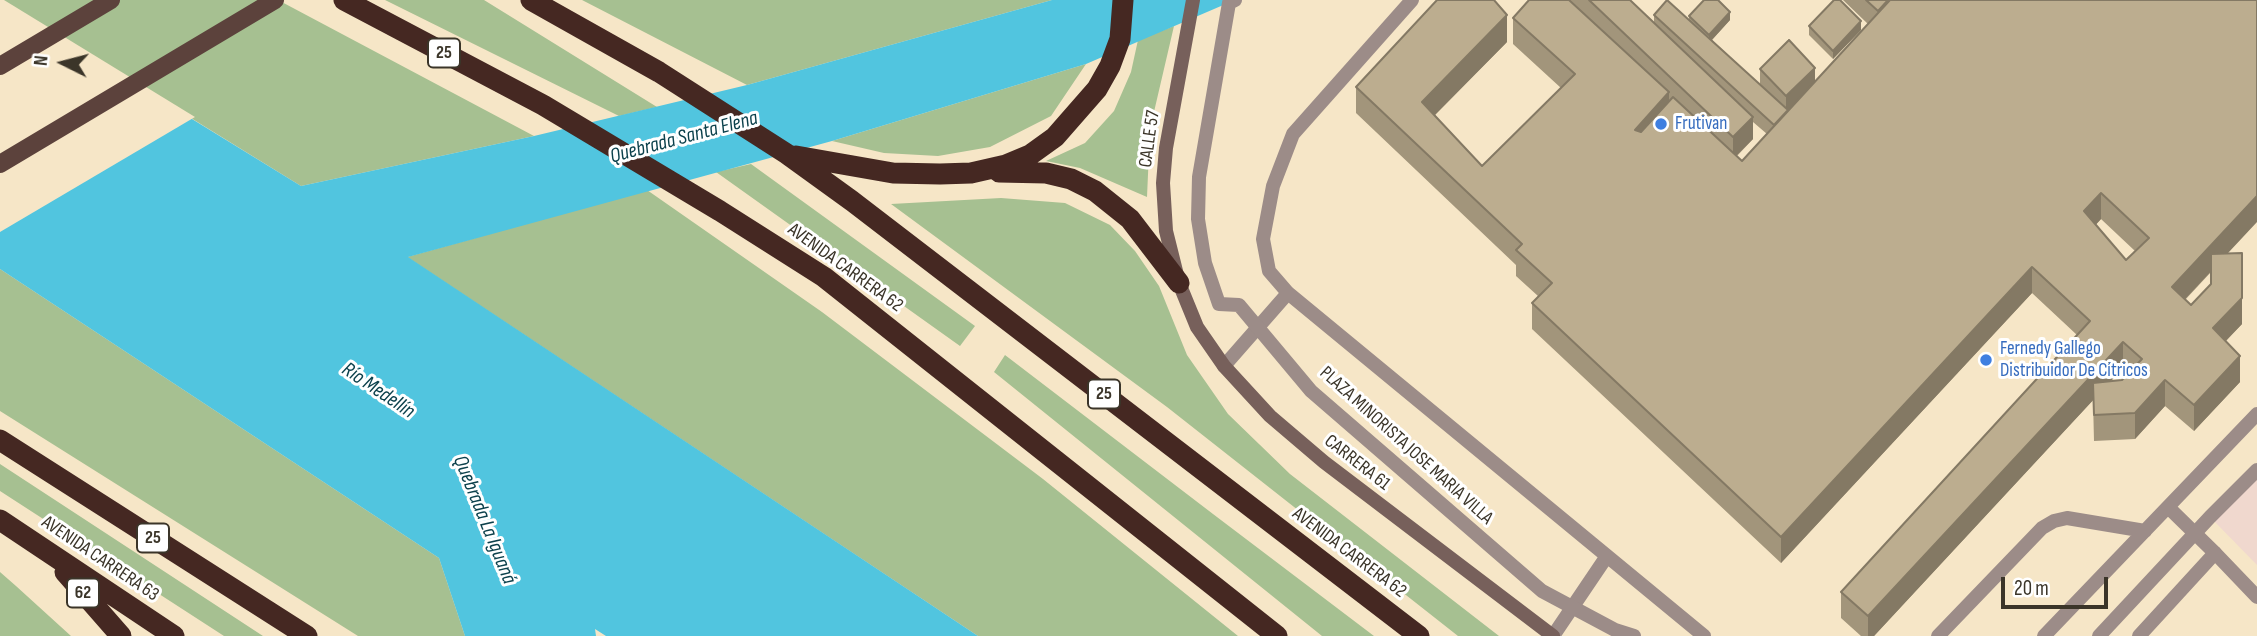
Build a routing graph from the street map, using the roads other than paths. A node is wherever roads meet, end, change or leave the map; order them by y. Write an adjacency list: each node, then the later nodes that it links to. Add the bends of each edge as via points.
1 (111, 0): 9 (main road)
2 (275, 0): 11 (main road)
3 (344, 0): 32 (highway, AVENIDA CARRERA 62 / 25, via 543,105 813,269)
4 (531, 0): 10 (highway, AVENIDA CARRERA 62 / 25, via 659,72)
5 (1123, 0): 12 (highway, via 1120,39 1097,89 1055,136 1030,155)
6 (1193, 0): 13 (street, CALLE 57, via 1163,183 1166,231)
7 (1235, 0): 15 (street, PLAZA MINORISTA JOSE MARIA VILLA, via 1229,3 1199,177 1198,219 1205,263 1219,304 1239,305)
8 (1412, 0): 14 (street, via 1293,134 1273,186 1263,239 1269,271)
9 (0, 66)
10 (787, 154): 12 (highway, via 893,173); 33 (highway, AVENIDA CARRERA 62 / 25)
11 (0, 164)
12 (971, 173): 13 (highway, via 1046,173 1071,178 1130,219)
13 (1179, 283): 16 (street, CARRERA 61, via 1197,327)
14 (1289, 293): 15 (street); 26 (street)
15 (1259, 328): 16 (street); 28 (street, PLAZA MINORISTA JOSE MARIA VILLA, via 1311,391 1542,591)
16 (1224, 366): 34 (street, CARRERA 61, via 1270,416 1324,462)
17 (2257, 414): 20 (street)
18 (0, 440): 31 (highway, 25)
19 (2257, 470): 23 (street)
20 (2168, 507): 22 (street); 23 (street)
21 (0, 520): 24 (highway, AVENIDA CARRERA 63)
22 (2145, 531): 37 (street, via 2067,518 2054,521); 38 (street)
23 (2194, 533): 25 (street); 39 (street)
24 (45, 550): 29 (highway, 62); 30 (highway, AVENIDA CARRERA 63)
25 (2215, 553): 27 (street); 40 (street)
26 (1607, 556): 28 (street); 36 (street)
27 (2257, 597)
28 (1573, 606): 34 (street); 35 (street, PLAZA MINORISTA JOSE MARIA VILLA)
29 (121, 636)
30 (174, 636)
31 (307, 636)
32 (1277, 636)
33 (1419, 636)
34 (1553, 636)
35 (1634, 636)
36 (1704, 636)
37 (1938, 636)
38 (2044, 636)
39 (2099, 636)
40 (2139, 636)

